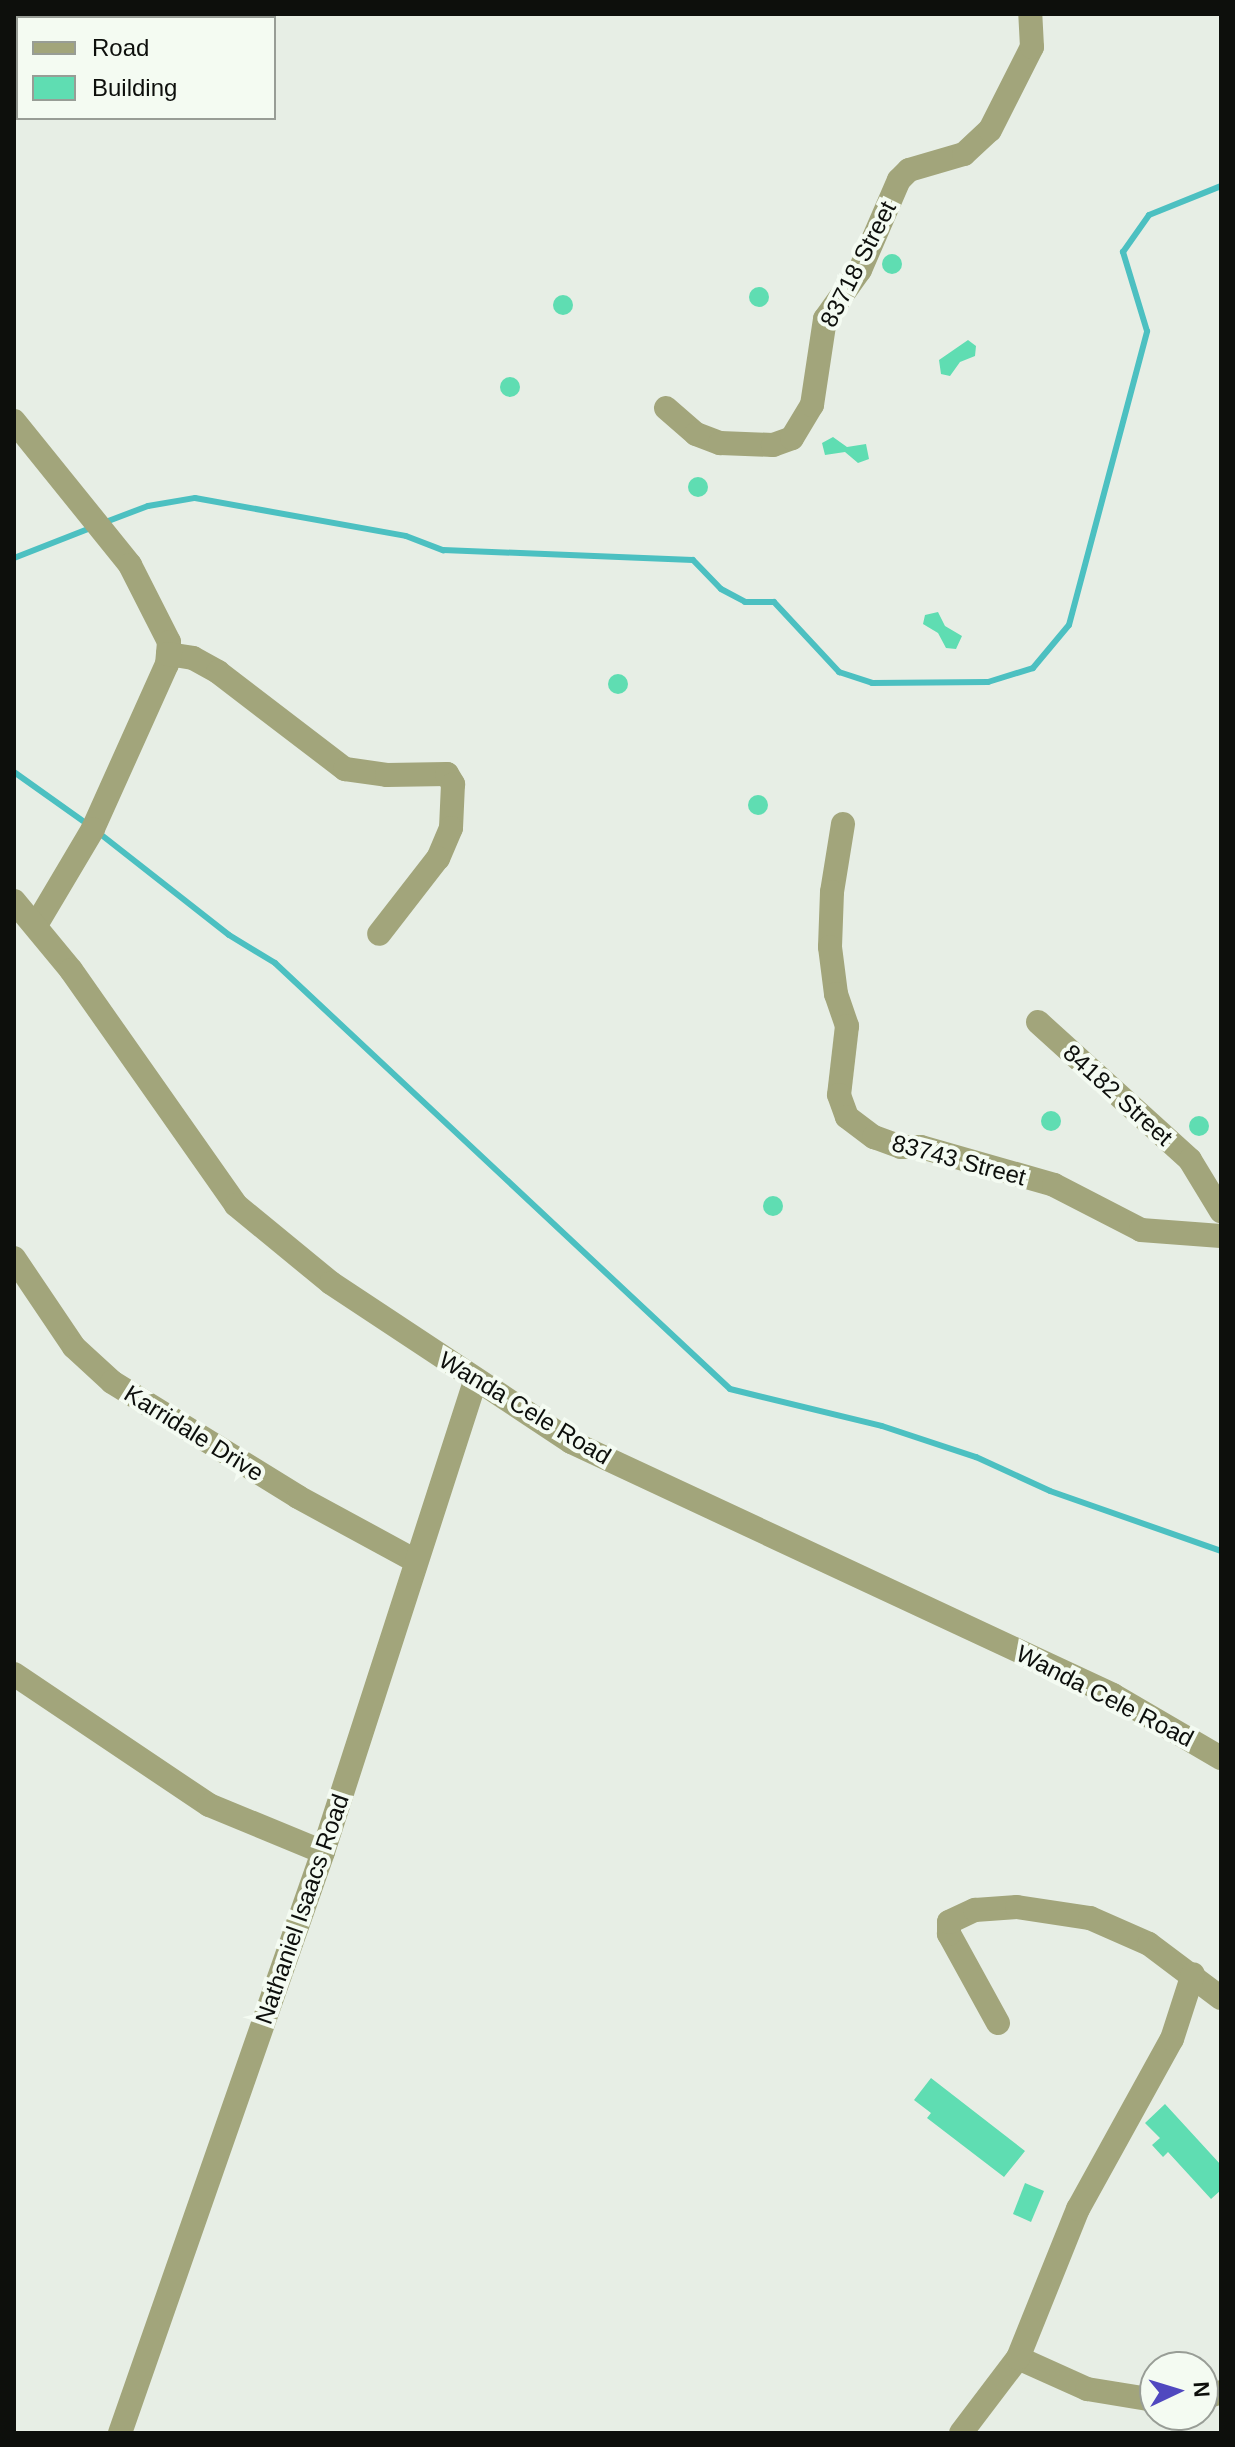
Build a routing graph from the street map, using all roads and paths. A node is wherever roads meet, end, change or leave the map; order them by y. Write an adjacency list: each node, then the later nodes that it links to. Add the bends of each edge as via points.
1 (1030, 14): 2 (street, 83718 Street, via 1032,47 990,130 964,154 909,170 899,180 850,289 825,319 812,405 792,438 748,447 720,443 696,434)
2 (666, 408)
3 (14, 421): 4 (street, via 130,565 169,642)
4 (168, 654): 7 (street, via 93,829); 8 (street, via 193,658 218,672 345,769 447,774 453,784 451,828 438,858)
5 (843, 824): 11 (street, 83743 Street, via 830,947 836,994 847,1026 839,1095 847,1117 901,1147 921,1147 1054,1185 1141,1230)
6 (14, 901): 7 (street, Wanda Cele Road)
7 (36, 925): 13 (street, Wanda Cele Road, via 236,1205 331,1283)
8 (379, 934)
9 (1038, 1022): 10 (street, 84182 Street, via 1190,1160)
10 (1221, 1211)
11 (1221, 1236)
12 (14, 1258): 14 (street, Karridale Drive, via 74,1347 112,1382 298,1497)
13 (475, 1382): 14 (street, Nathaniel Isaacs Road); 16 (street, Wanda Cele Road, via 571,1442 1113,1695)
14 (416, 1561): 17 (street, Nathaniel Isaacs Road)
15 (14, 1674): 17 (street, via 209,1805)
16 (1221, 1758)
17 (323, 1852): 23 (street, Nathaniel Isaacs Road)
18 (1193, 1974): 19 (street); 20 (street, via 1149,1944 1090,1918 1017,1907 958,1915 949,1922 949,1934); 21 (street, via 1172,2039 1078,2209)
19 (1221, 1998)
20 (998, 2023)
21 (1018, 2358): 22 (street, via 1087,2389); 24 (street)
22 (1139, 2397)
23 (120, 2433)
24 (961, 2433)

